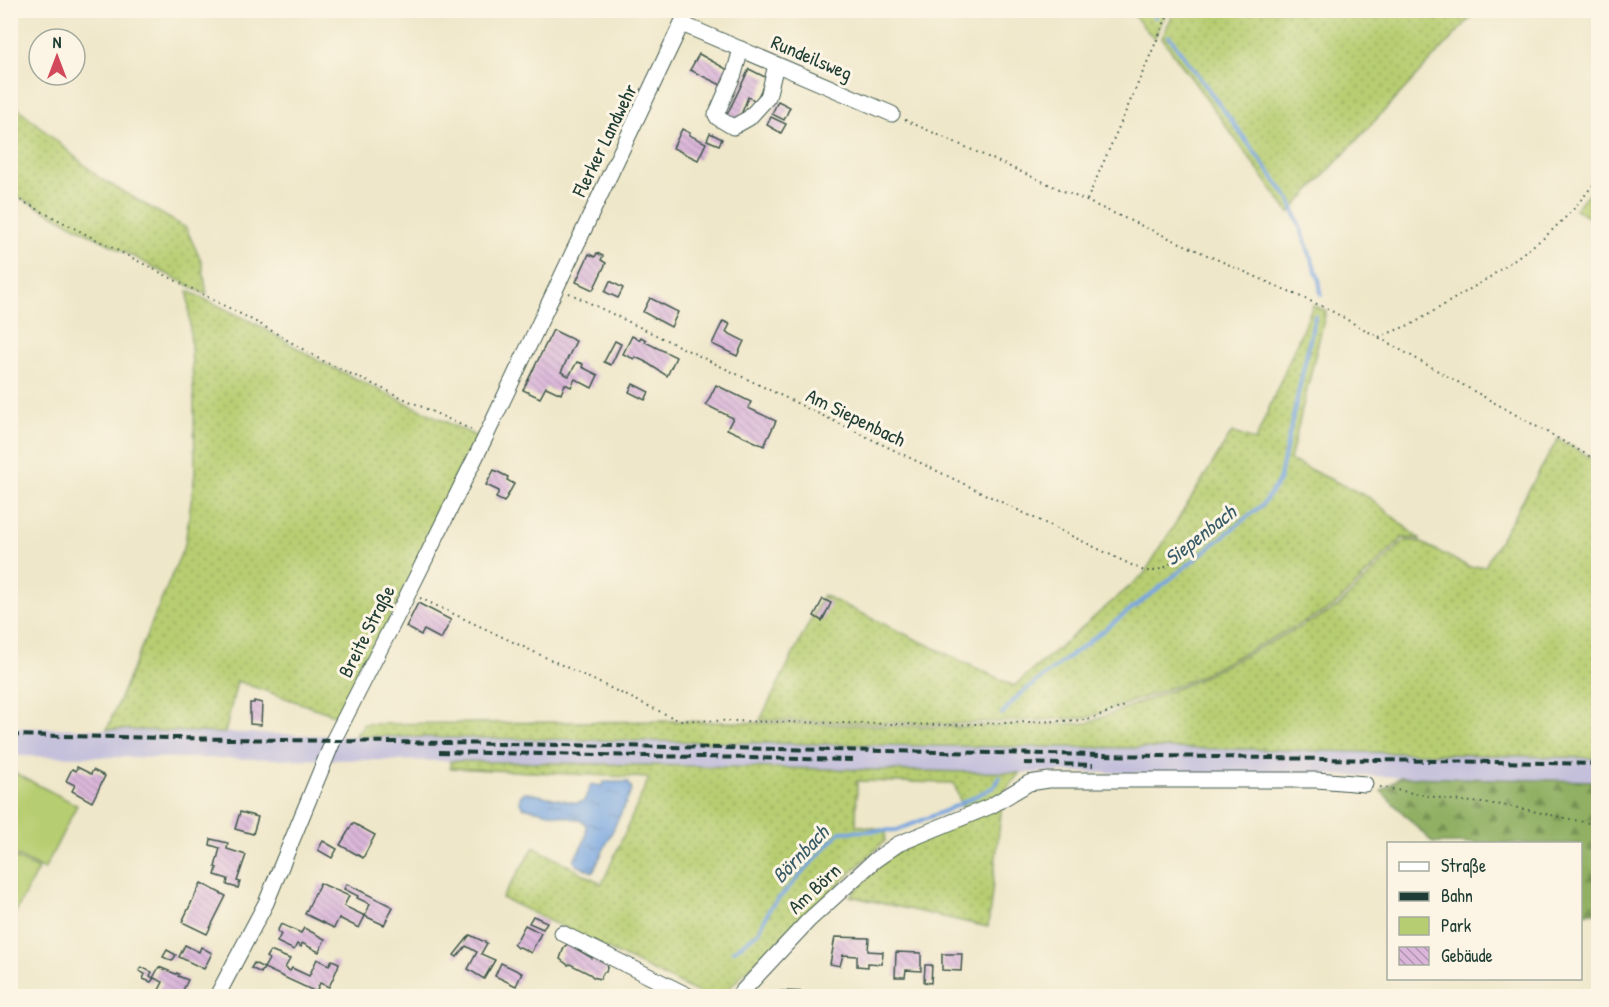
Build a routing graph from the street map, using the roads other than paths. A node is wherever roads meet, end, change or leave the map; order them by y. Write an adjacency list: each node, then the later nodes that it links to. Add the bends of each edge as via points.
1 (685, 17): 2 (street, Rundeilsweg); 5 (street, Flerker Landwehr)
2 (740, 54): 3 (street, Rundeilsweg); 3 (street, via 716,115 733,127 749,118 768,98)
3 (775, 69): 4 (street, Rundeilsweg)
4 (892, 114)
5 (556, 287): 8 (street, Breite Straße, via 333,741 266,903)
6 (1365, 784): 10 (street, Am Börn, via 1317,780 1029,783 991,806 898,844 875,860 809,920)
7 (562, 933): 9 (street)
8 (217, 996)
9 (689, 996)
10 (738, 996)

